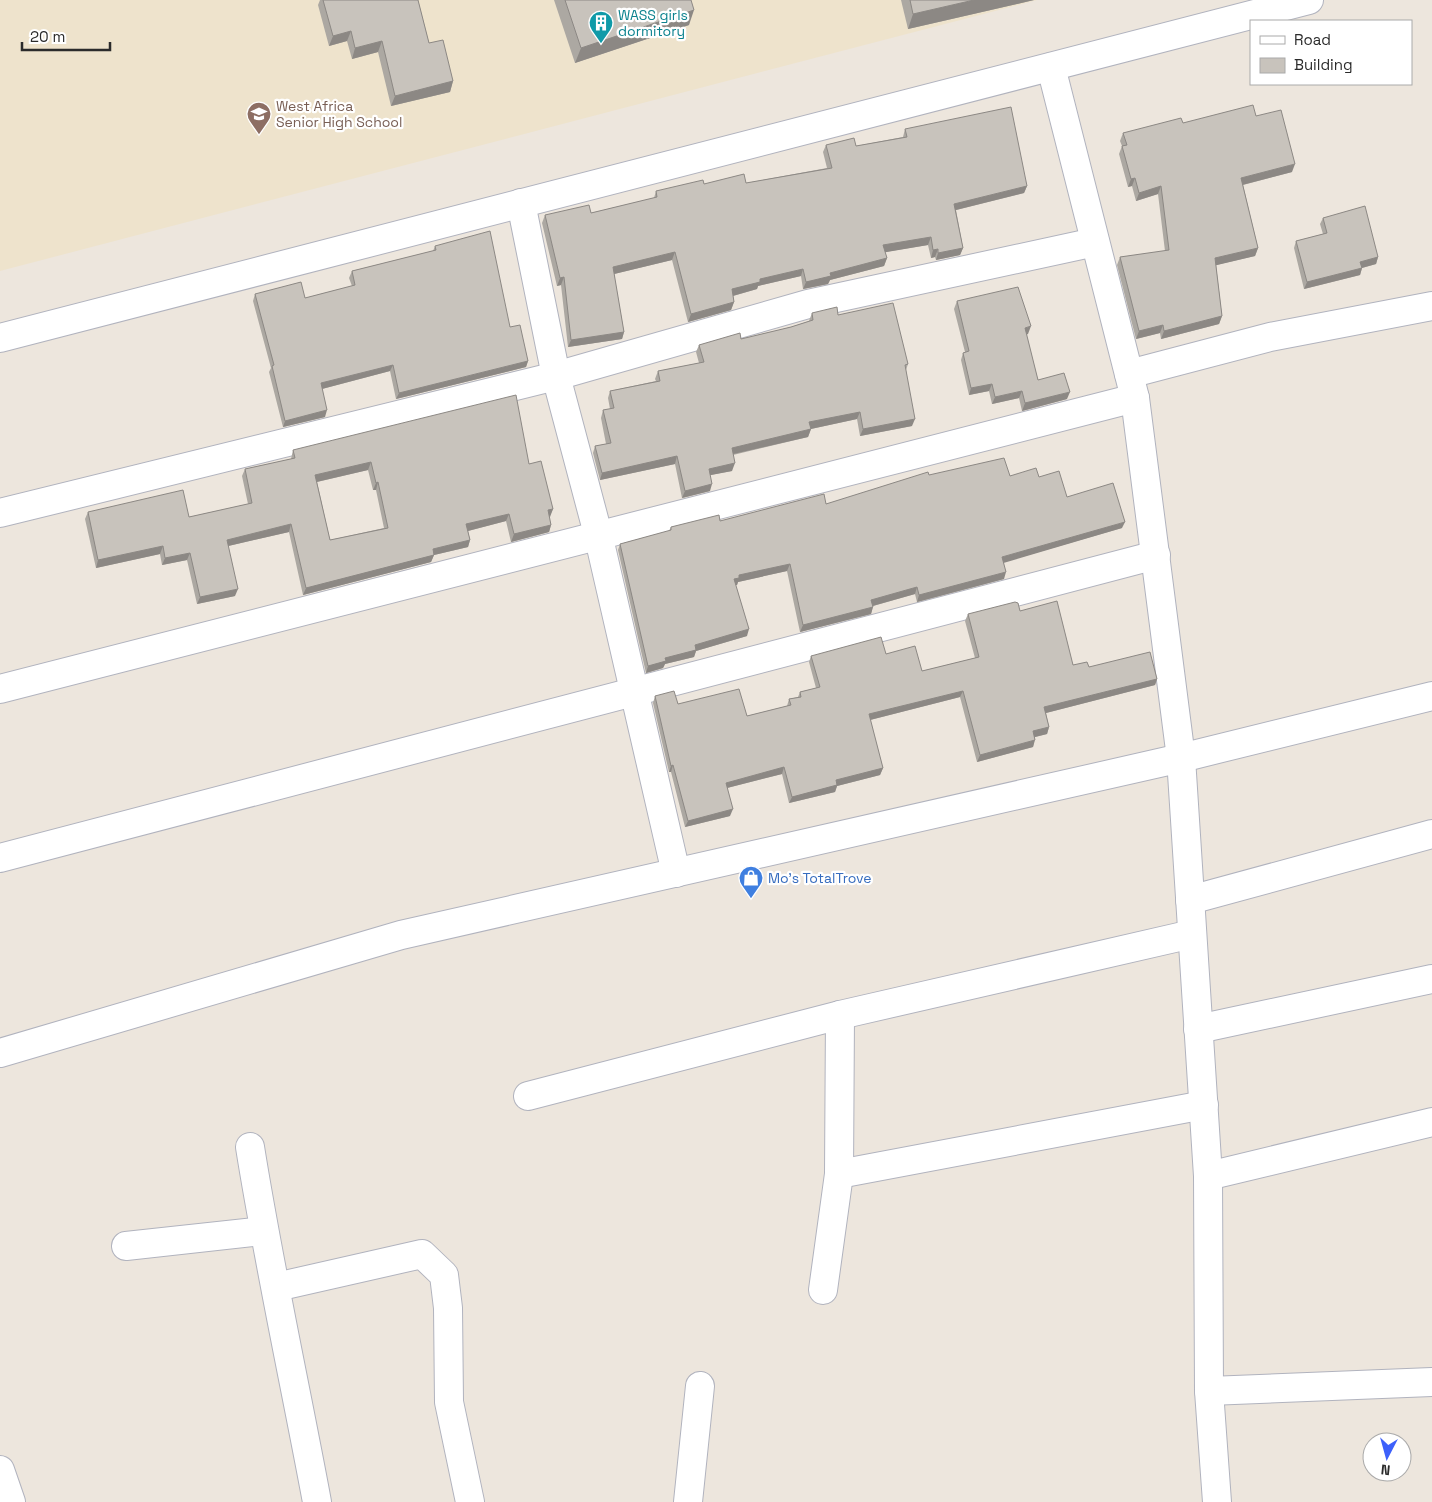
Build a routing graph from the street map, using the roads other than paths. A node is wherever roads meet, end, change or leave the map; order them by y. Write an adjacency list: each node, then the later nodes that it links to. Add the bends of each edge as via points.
1 (1309, 0): 2 (street)
2 (1051, 67): 3 (street); 4 (street)
3 (521, 203): 6 (street); 7 (street)
4 (1095, 242): 7 (street, via 808,304); 8 (street)
5 (1432, 306): 8 (street, via 1270,337)
6 (0, 338)
7 (556, 376): 9 (street); 10 (street)
8 (1132, 386): 10 (street); 11 (street)
9 (0, 513)
10 (598, 534): 12 (street); 13 (street)
11 (1156, 556): 13 (street); 15 (street)
12 (0, 689)
13 (634, 692): 17 (street); 18 (street)
14 (1432, 696): 15 (street)
15 (1181, 758): 18 (street); 19 (street)
16 (1432, 834): 19 (street)
17 (0, 858)
18 (676, 873): 24 (street, via 401,935)
19 (1190, 900): 20 (street)
20 (1192, 934): 22 (street); 23 (street)
21 (1432, 979): 23 (street)
22 (840, 1015): 25 (street); 29 (street)
23 (1198, 1030): 26 (street)
24 (0, 1053)
25 (528, 1096)
26 (1204, 1105): 29 (street); 30 (street)
27 (1432, 1122): 30 (street)
28 (250, 1147): 31 (street)
29 (839, 1174): 34 (street)
30 (1208, 1176): 37 (street)
31 (263, 1231): 32 (street); 33 (street)
32 (126, 1246)
33 (276, 1287): 40 (street); 41 (street, via 422,1254 444,1275 448,1308 449,1402)
34 (823, 1290)
35 (1432, 1382): 37 (street)
36 (700, 1386): 42 (street)
37 (1209, 1391): 43 (street)
38 (0, 1470): 39 (street)
39 (11, 1502)
40 (317, 1502)
41 (470, 1502)
42 (688, 1502)
43 (1217, 1502)

